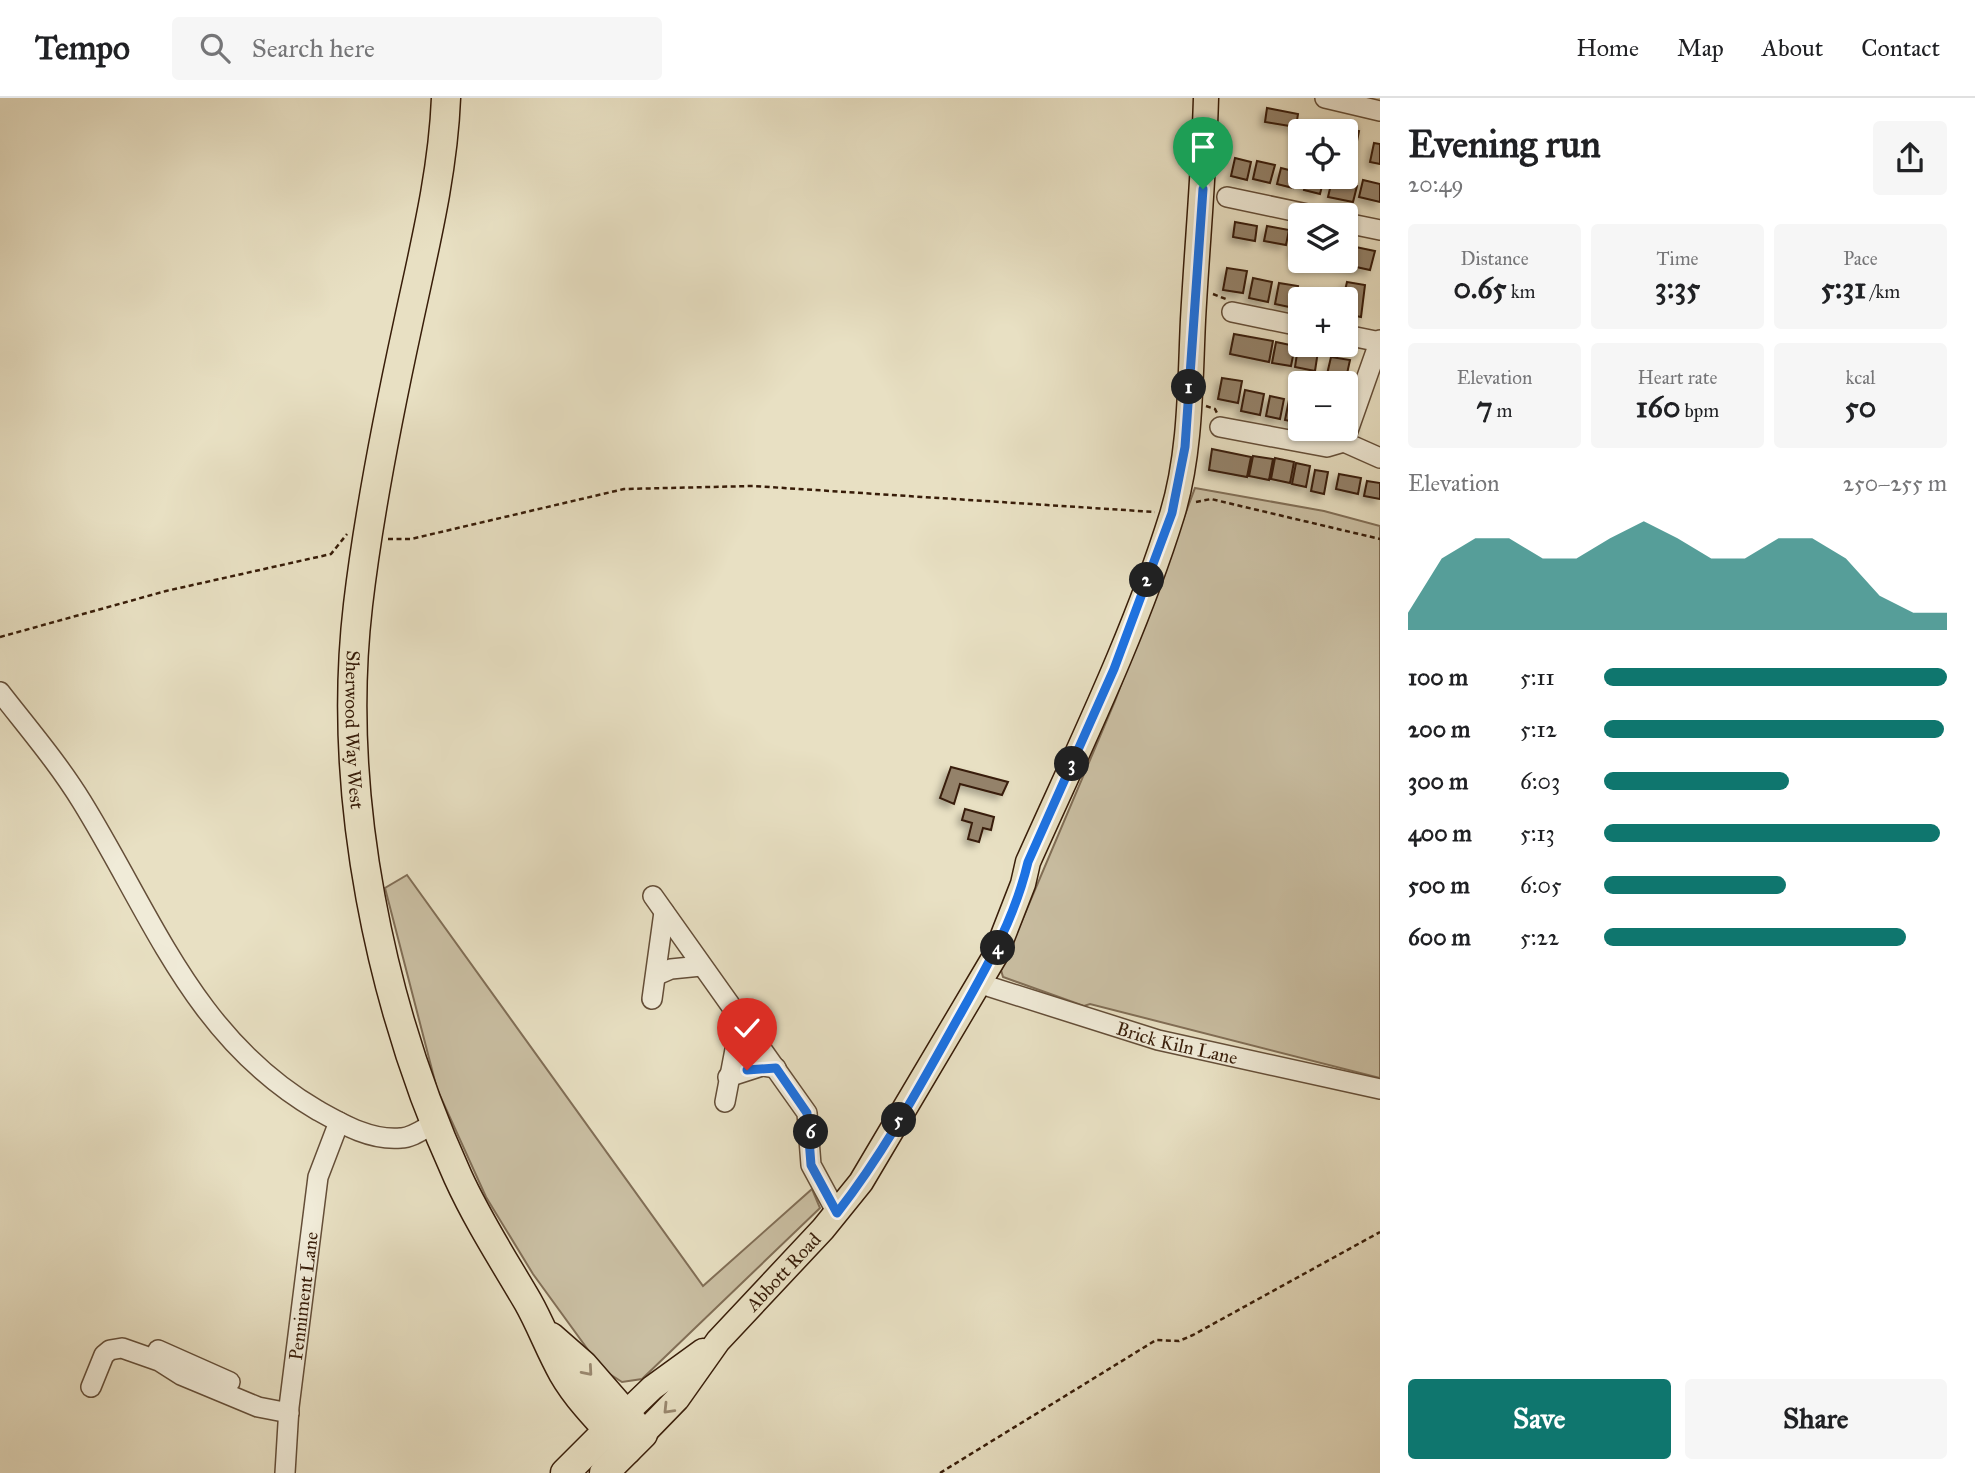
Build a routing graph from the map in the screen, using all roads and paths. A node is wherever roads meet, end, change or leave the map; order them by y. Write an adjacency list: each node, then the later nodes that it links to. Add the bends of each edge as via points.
1 (446, 98): 32 (highway, Sherwood Way West, via 434,203 368,536 353,677 359,815 374,919 398,1016)
2 (1206, 98): 16 (main road, Abbott Road)
3 (1325, 98): 4 (street)
4 (1380, 111)
5 (1227, 197): 6 (street)
6 (1288, 210)
7 (1358, 225): 8 (street)
8 (1380, 230)
9 (1232, 312): 10 (street)
10 (1288, 324)
11 (1358, 337): 12 (street)
12 (1380, 341): 14 (street)
13 (1220, 427): 14 (street, via 1327,447)
14 (1344, 442): 15 (street)
15 (1380, 458)
16 (1181, 508): 18 (path, via 753,486 624,489 411,539); 19 (path, via 1212,499); 24 (main road, Abbott Road, via 1028,862 1014,881 982,951)
17 (348, 534): 20 (path, via 331,554 166,591)
18 (385, 538)
19 (1380, 540)
20 (0, 637)
21 (0, 692): 31 (street, via 83,803 158,939 216,1025 278,1086)
22 (701, 966): 23 (street); 23 (street, via 659,904); 26 (street)
23 (657, 975): 25 (street)
24 (978, 983): 29 (street, Brick Kiln Lane, via 1158,1040); 33 (main road, Abbott Road, via 912,1099)
25 (652, 999)
26 (741, 1018): 27 (street); 28 (street)
27 (776, 1068): 28 (street, via 762,1066); 33 (street, via 807,1113 811,1165)
28 (729, 1077): 30 (street)
29 (1380, 1089)
30 (725, 1102)
31 (339, 1122): 32 (street, via 362,1133 402,1139); 37 (street, Penniment Lane, via 318,1177)
32 (435, 1124): 38 (highway, Sherwood Way West, via 466,1193 546,1333 563,1372)
33 (837, 1213): 38 (main road, Abbott Road, via 718,1341 677,1399)
34 (1380, 1232): 42 (path, via 1193,1335 1156,1340)
35 (128, 1336): 37 (street)
36 (91, 1387): 37 (street, via 104,1355 122,1348 258,1407)
37 (289, 1410): 39 (street, Penniment Lane)
38 (626, 1432): 40 (highway, Abbott Road); 41 (highway, Abbott Road)
39 (285, 1473)
40 (565, 1473)
41 (604, 1473)
42 (940, 1473)

